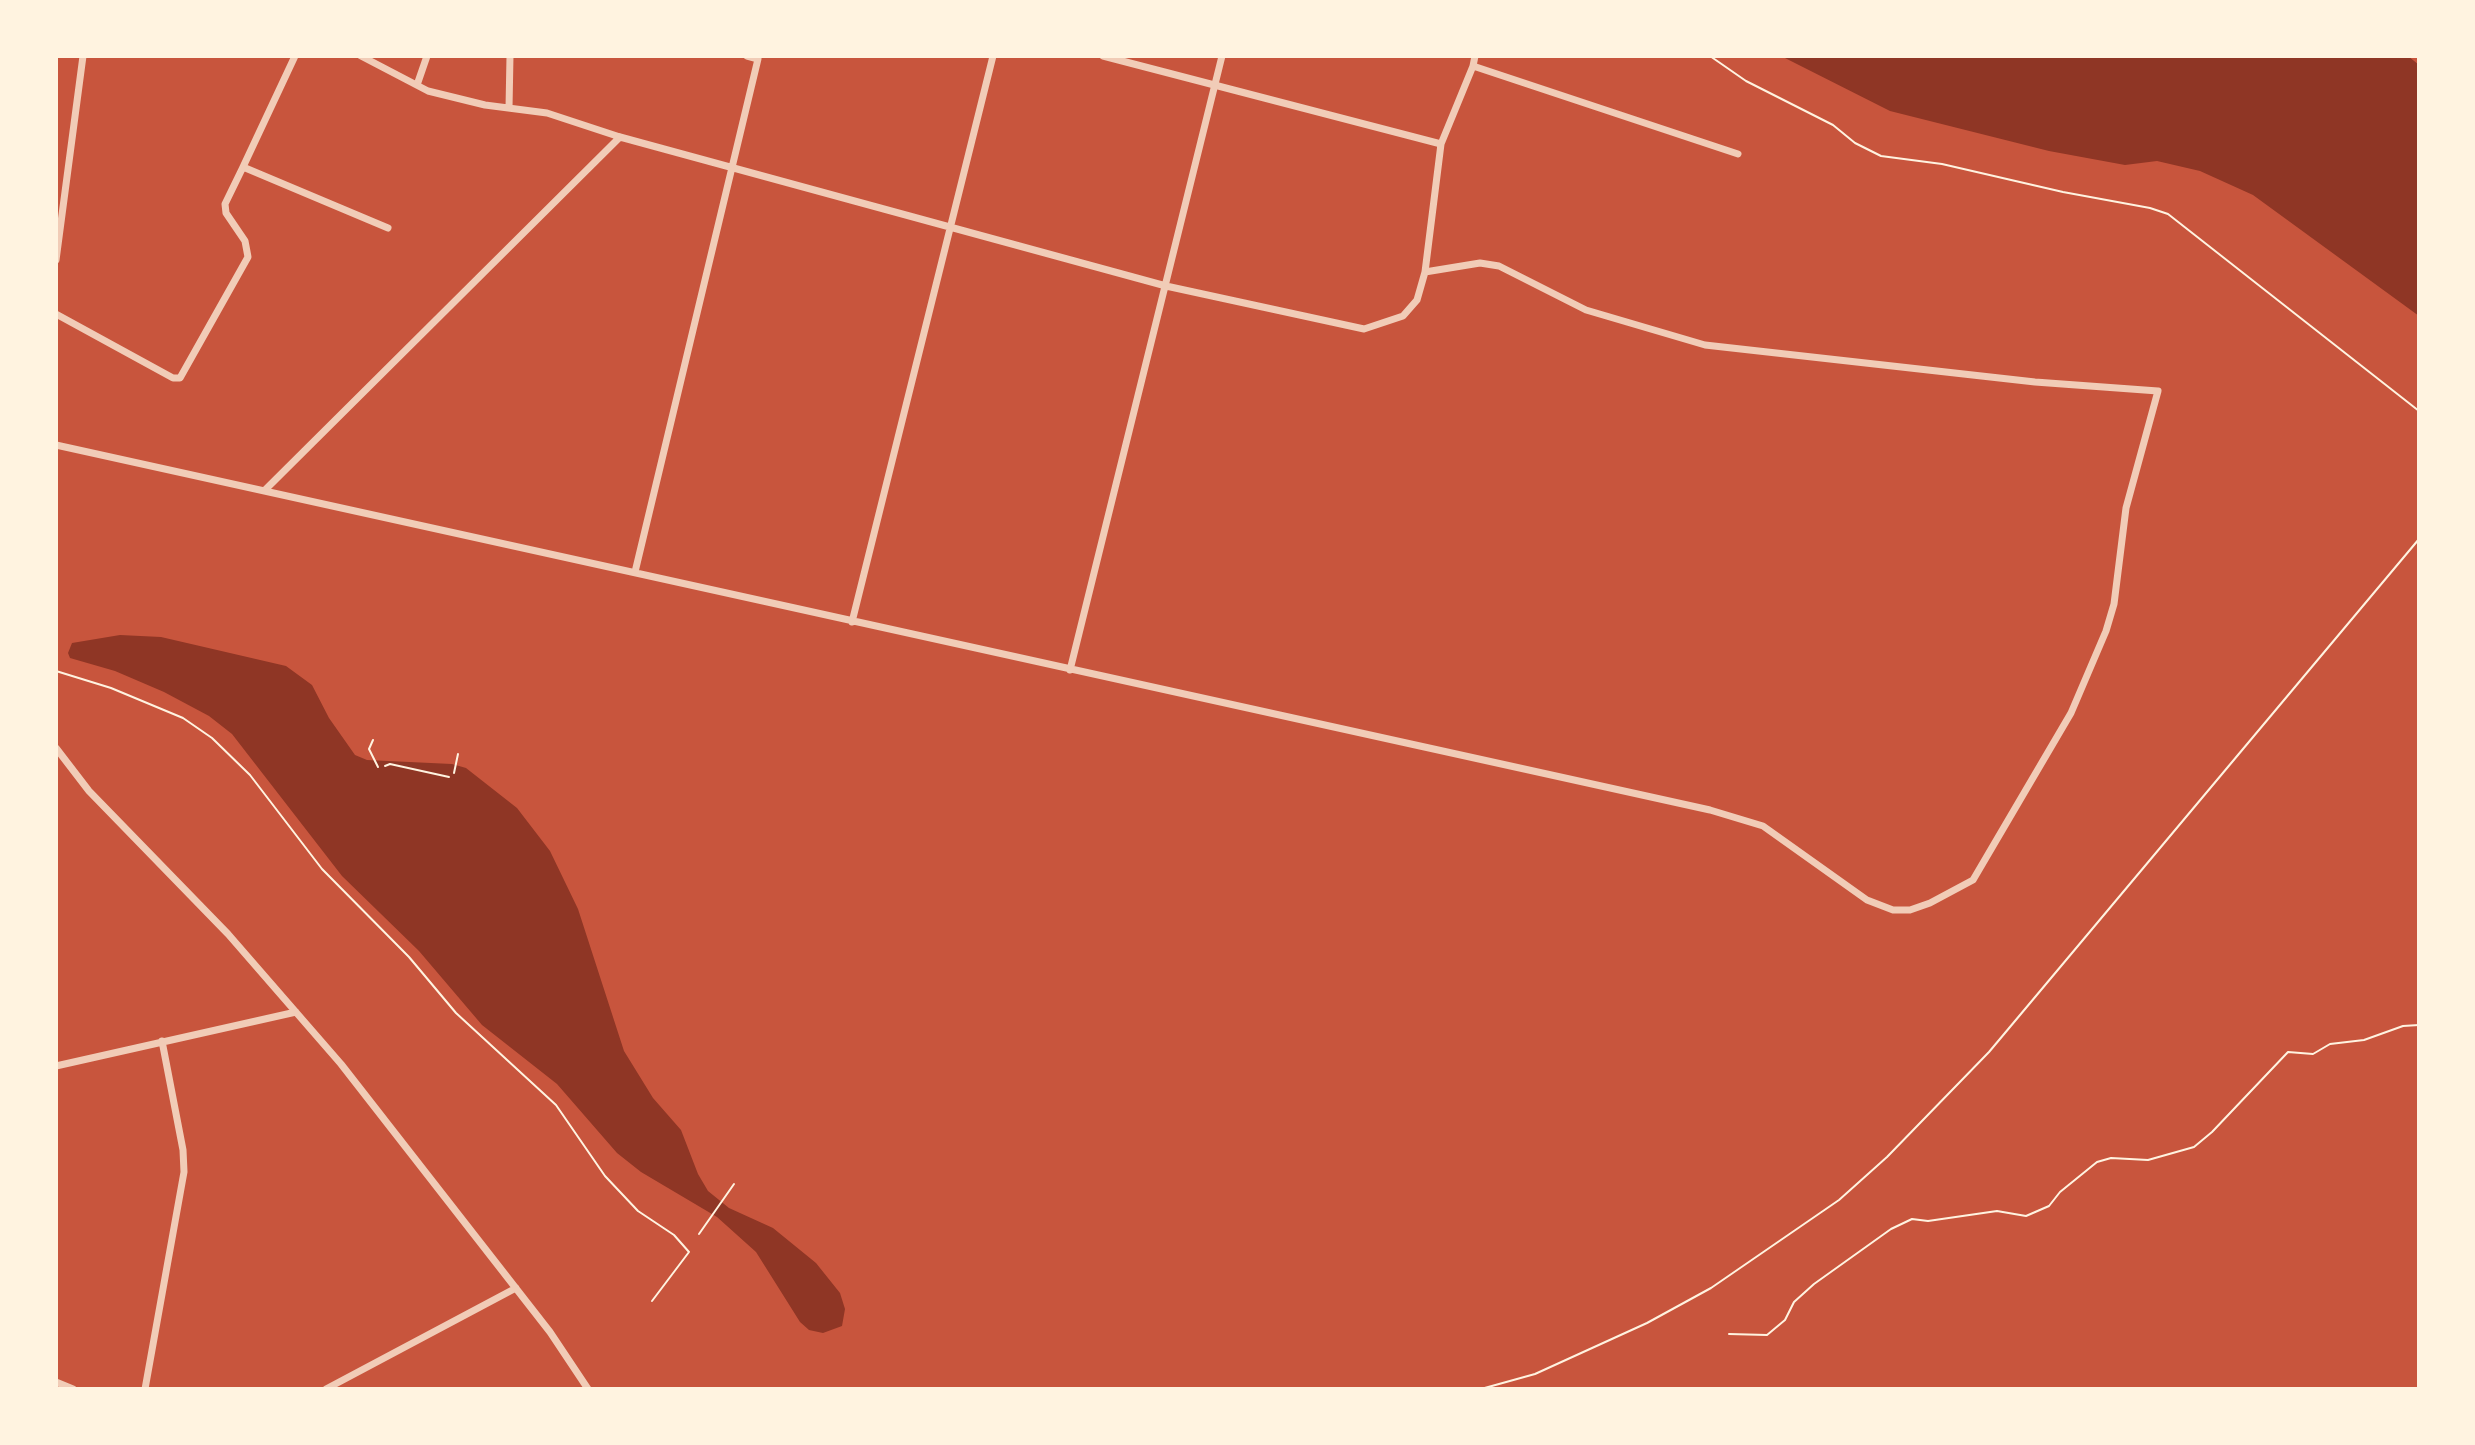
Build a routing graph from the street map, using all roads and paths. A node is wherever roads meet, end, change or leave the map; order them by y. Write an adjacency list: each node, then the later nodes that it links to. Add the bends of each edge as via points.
1 (83, 56): 23 (street)
2 (295, 56): 20 (street)
3 (361, 56): 14 (street)
4 (427, 56): 14 (street)
5 (510, 56): 15 (street)
6 (747, 56): 19 (street, via 758,59)
7 (993, 56): 22 (street)
8 (1104, 56): 13 (street)
9 (1222, 56): 13 (street)
10 (1475, 56): 12 (street)
11 (1710, 56): 27 (path, via 1881,156 1942,164 2168,215)
12 (1473, 66): 17 (street); 18 (street)
13 (1216, 84): 17 (street); 25 (street)
14 (416, 85): 15 (street)
15 (509, 108): 16 (street, via 547,113)
16 (620, 137): 19 (street); 29 (street)
17 (1441, 144): 24 (street)
18 (1738, 154)
19 (732, 166): 22 (street); 31 (street)
20 (243, 167): 21 (street); 26 (street, via 225,204 245,241 248,257 180,378)
21 (388, 228)
22 (950, 228): 25 (street); 32 (street)
23 (56, 260)
24 (1425, 272): 25 (street, via 1417,300 1403,317 1364,329); 33 (street, via 1480,263 1499,266 1586,310 1705,345 2158,391 2126,508 2115,604 2106,631 2071,713 1973,880 1930,903 1893,910 1867,900 1763,826 1710,810)
25 (1166, 286): 33 (street)
26 (56, 314)
27 (2419, 411)
28 (56, 445): 29 (street)
29 (266, 489): 31 (street)
30 (2419, 539): 56 (path, via 1989,1052 1878,1165 1839,1200 1711,1288 1535,1374)
31 (635, 572): 32 (street)
32 (852, 622): 33 (street)
33 (1070, 670)
34 (56, 671): 49 (path, via 183,718 212,738 250,775 322,869 401,948 456,1013 556,1105 605,1176 638,1211 674,1235 689,1252)
35 (373, 740): 39 (path, via 369,749)
36 (56, 748): 42 (street, via 89,791 228,934)
37 (458, 754): 40 (path)
38 (386, 766): 41 (path)
39 (378, 767)
40 (454, 773)
41 (449, 777)
42 (296, 1012): 44 (street); 48 (street)
43 (2419, 1026): 50 (path, via 2330,1044 2313,1054 2288,1052 2194,1147 2148,1160 2097,1162 2049,1206 2026,1216 1997,1211 1912,1219 1891,1228 1814,1283 1767,1335)
44 (162, 1041): 45 (street); 53 (street, via 184,1172)
45 (56, 1066)
46 (734, 1184): 47 (path)
47 (699, 1234)
48 (516, 1288): 54 (street); 55 (street)
49 (652, 1301)
50 (1729, 1334)
51 (56, 1382): 52 (street)
52 (73, 1389)
53 (145, 1389)
54 (326, 1389)
55 (588, 1389)
56 (1481, 1389)

